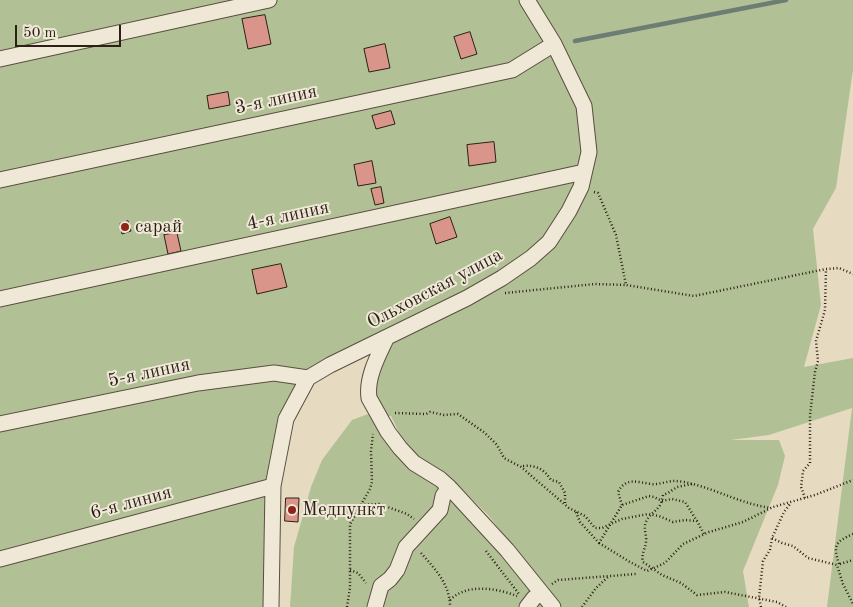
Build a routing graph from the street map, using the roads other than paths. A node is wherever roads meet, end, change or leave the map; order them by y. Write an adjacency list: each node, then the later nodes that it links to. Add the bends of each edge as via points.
1 (269, 0): 4 (street)
2 (527, 0): 3 (street, Ольховская улица)
3 (554, 44): 5 (street, Ольховская улица, via 584,106 589,152); 6 (street, 3-я линия, via 512,70)
4 (0, 59)
5 (584, 172): 7 (street, 4-я линия); 8 (street, Ольховская улица, via 581,187 569,211 549,242 531,258 467,298)
6 (0, 180)
7 (0, 299)
8 (386, 338): 9 (street, Ольховская улица); 12 (street, via 371,376 369,398 388,432 414,463)
9 (308, 378): 10 (street, 5-я линия, via 274,373 198,382); 11 (street, via 286,419)
10 (0, 424)
11 (273, 486): 13 (street, 6-я линия); 17 (street)
12 (450, 487): 14 (street, via 501,543); 15 (street, via 440,510 406,547 397,570 381,586)
13 (0, 559)
14 (540, 593): 16 (street); 18 (street)
15 (377, 600)
16 (524, 602)
17 (271, 607)
18 (554, 607)

